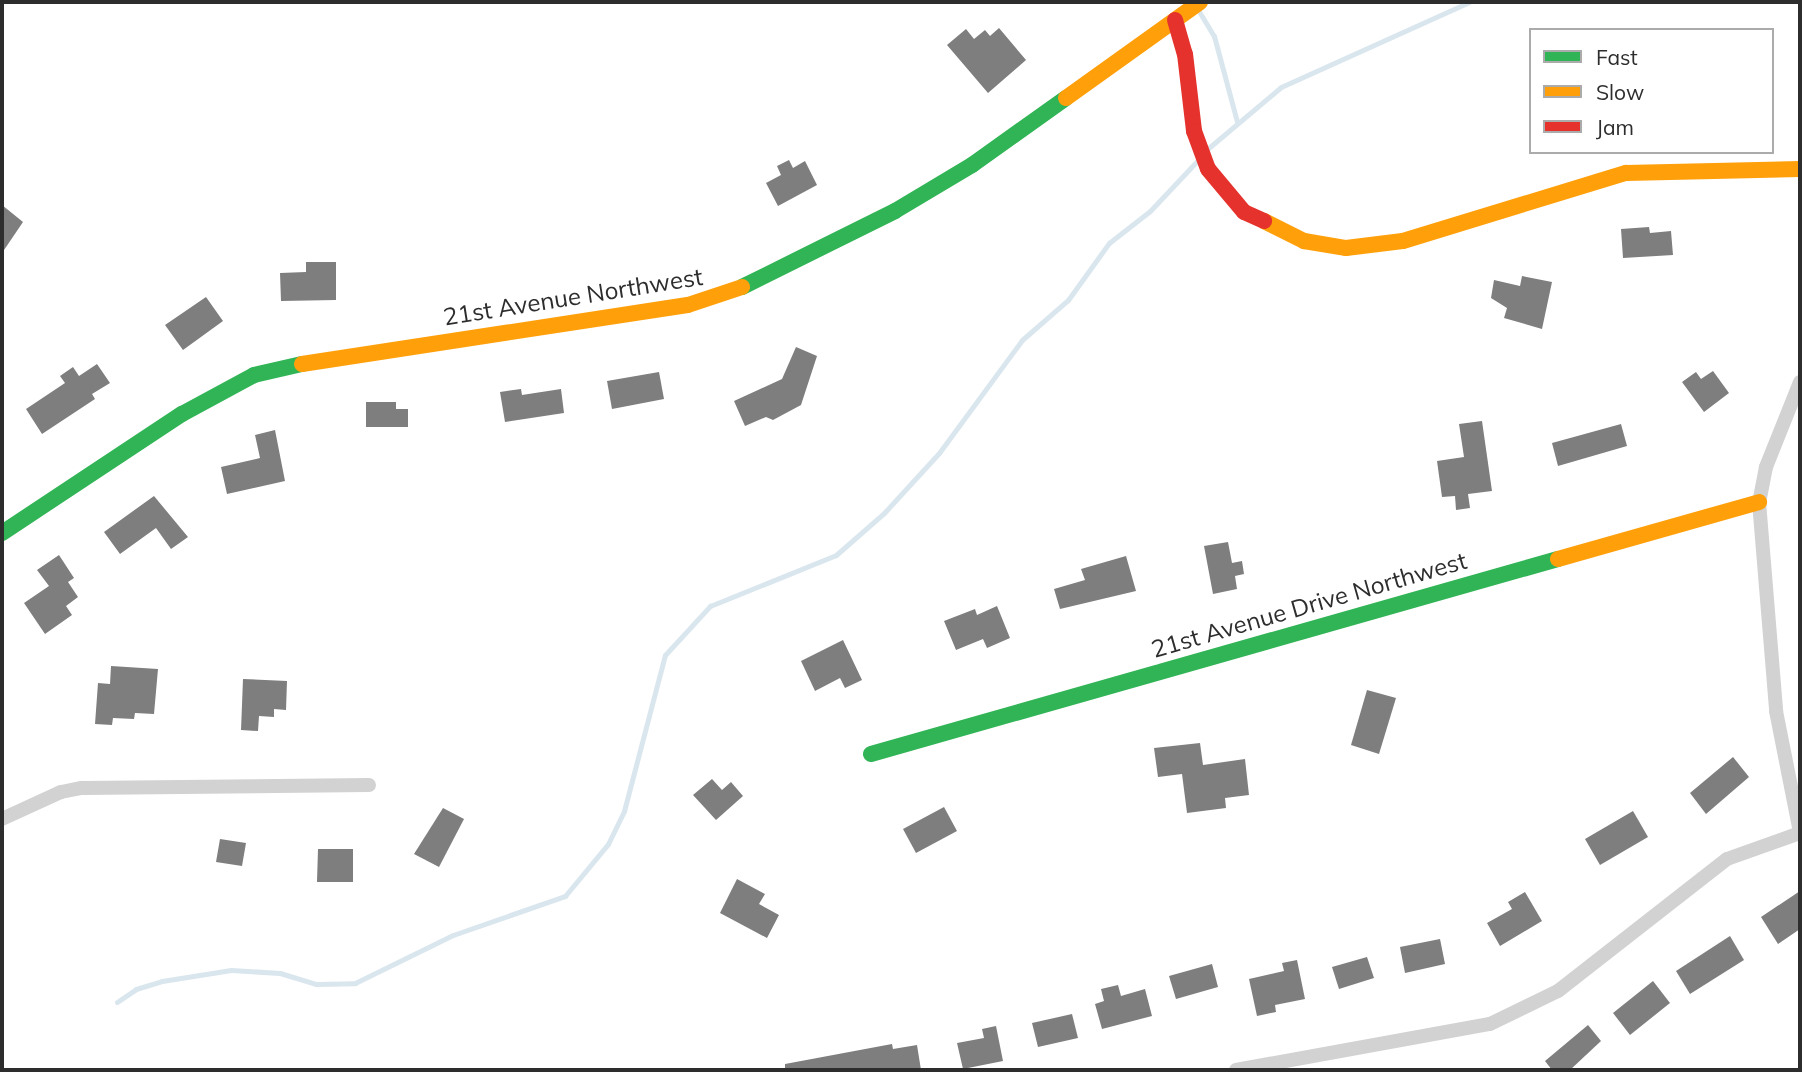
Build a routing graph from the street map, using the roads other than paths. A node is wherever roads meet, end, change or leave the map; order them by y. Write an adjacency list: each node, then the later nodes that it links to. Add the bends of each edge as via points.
1 (1200, 2): 2 (street, 21st Avenue Northwest)
2 (1175, 20): 3 (street, via 1185,54 1194,131 1208,169 1244,212 1304,241 1346,248 1403,241 1626,173); 6 (street, 21st Avenue Northwest, via 972,165 895,211 754,283 664,310 332,356 273,369 213,395)
3 (1800, 169)
4 (1800, 382): 5 (street, via 1766,467)
5 (1759, 502): 7 (street, 21st Avenue Drive Northwest); 10 (street, via 1776,711)
6 (2, 533)
7 (872, 754)
8 (369, 785): 9 (street, via 82,788 61,792)
9 (2, 819)
10 (1800, 833): 11 (street, via 1727,859 1558,990 1490,1024)
11 (1236, 1070)

